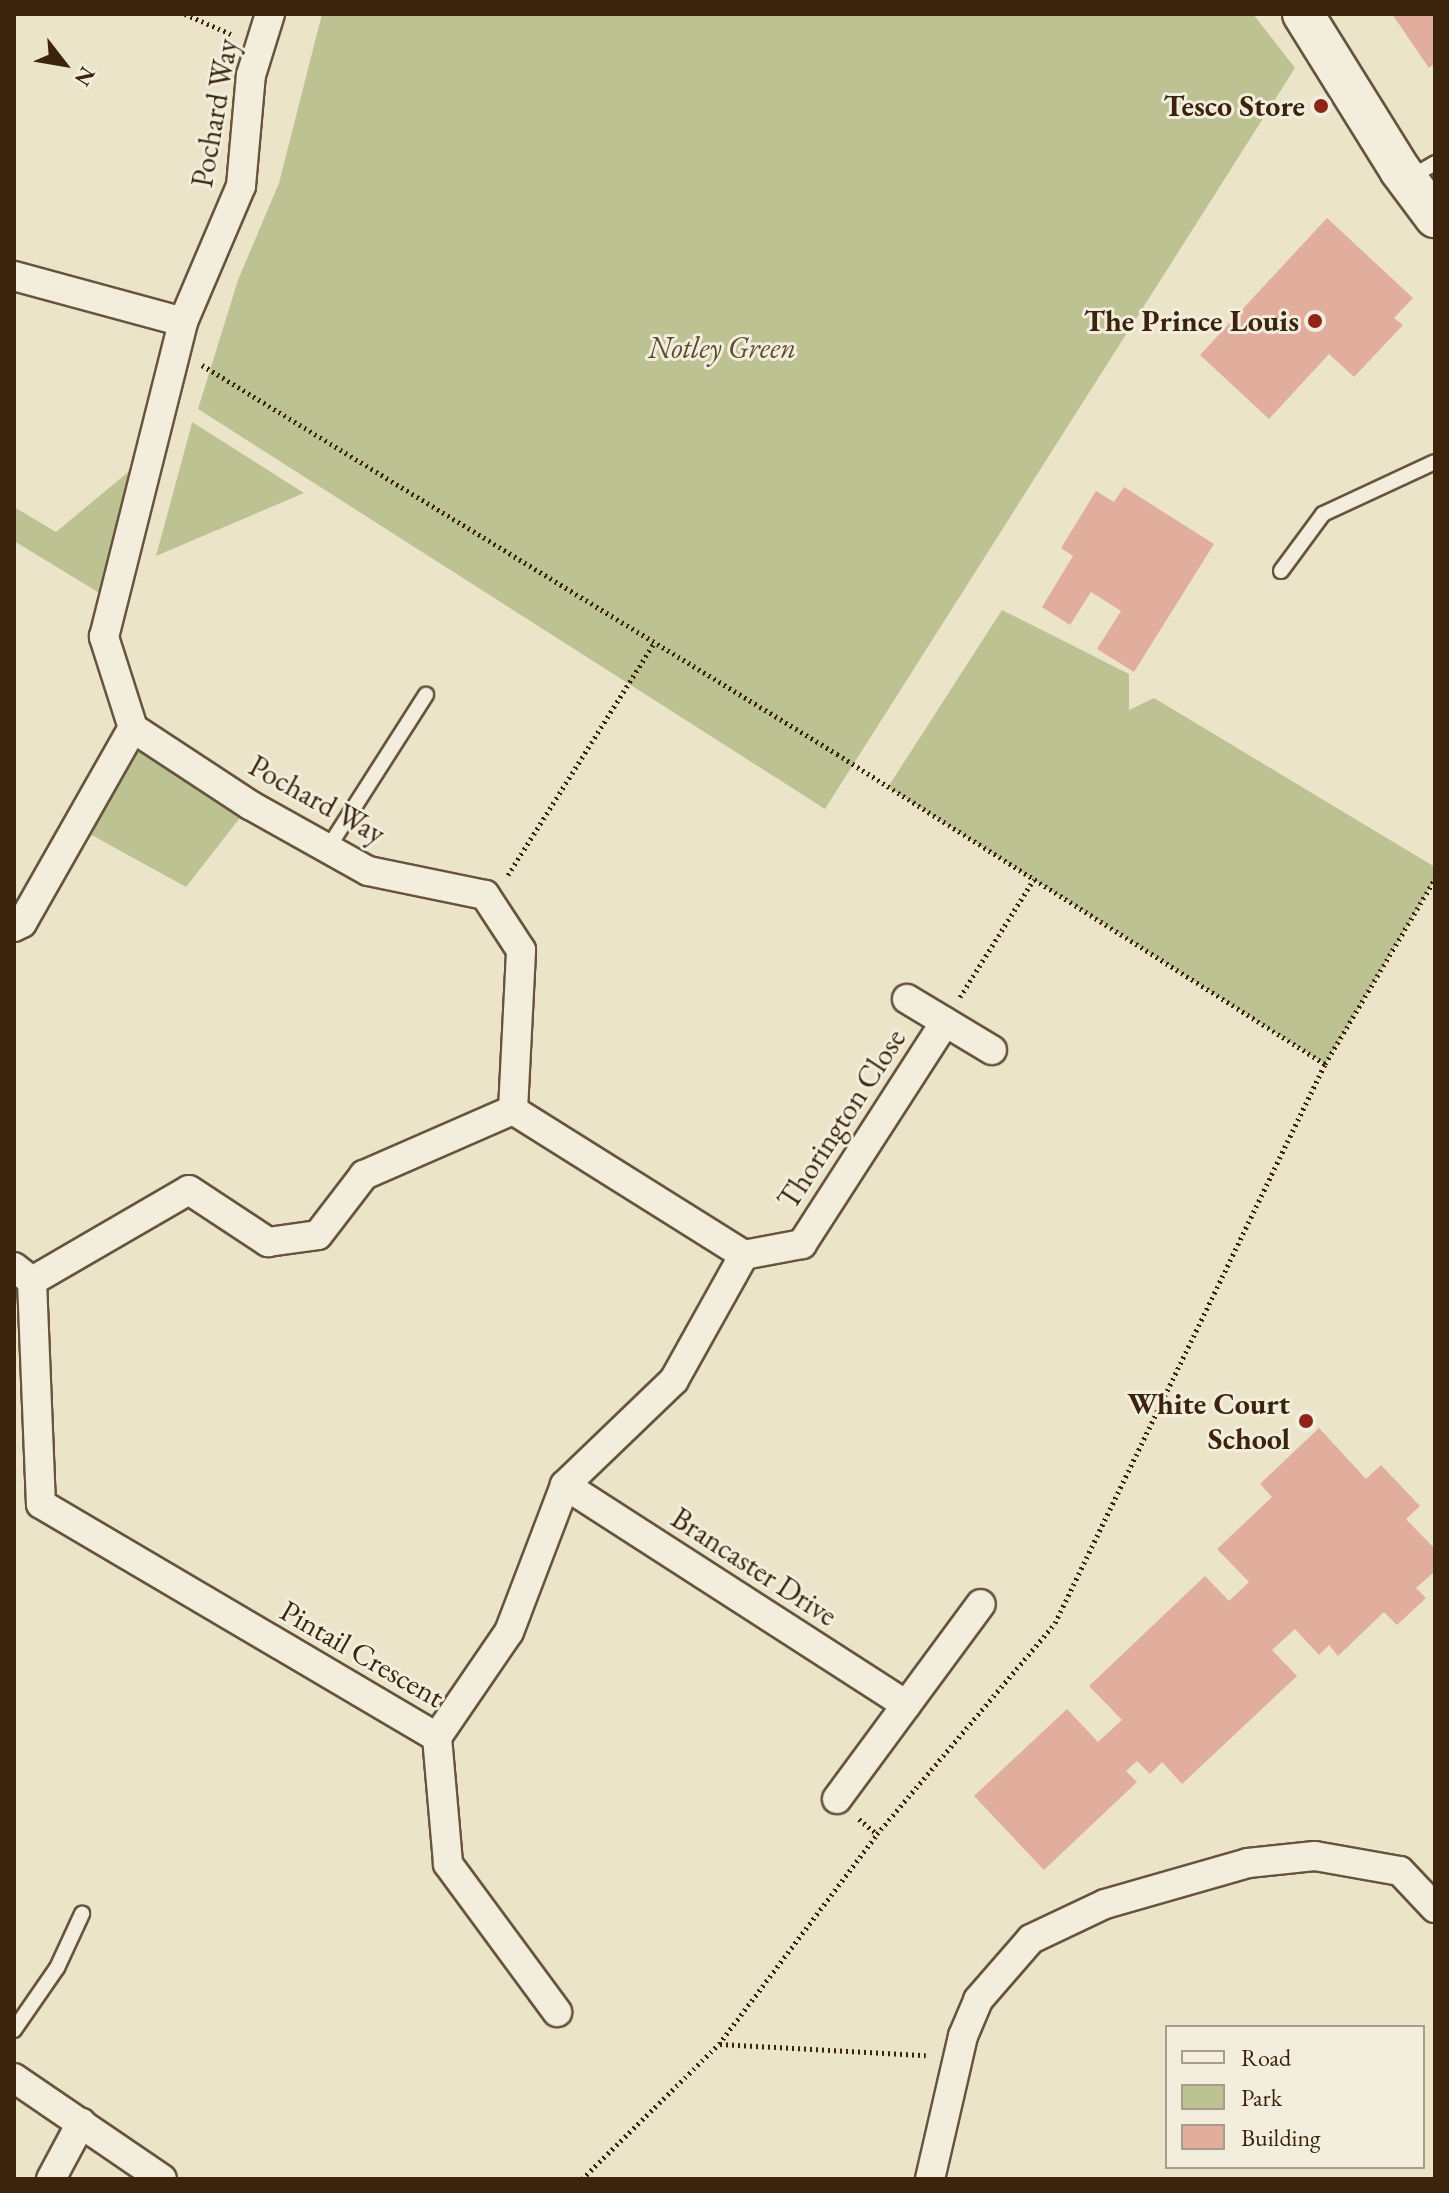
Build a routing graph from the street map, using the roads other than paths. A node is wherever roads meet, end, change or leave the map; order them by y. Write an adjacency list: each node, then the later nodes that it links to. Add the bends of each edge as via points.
1 (270, 14): 6 (street, Pochard Way, via 251,75 241,186)
2 (1303, 14): 3 (street)
3 (1421, 171): 4 (street)
4 (1435, 217)
5 (14, 276): 6 (street)
6 (183, 322): 10 (street, Pochard Way, via 104,637)
7 (1435, 462): 8 (lane, via 1323,514)
8 (1281, 571)
9 (426, 695): 11 (lane)
10 (133, 728): 11 (street, Pochard Way); 12 (street, via 22,923)
11 (328, 848): 16 (street, Pochard Way, via 368,871 485,895 521,950)
12 (14, 927)
13 (907, 999): 14 (street)
14 (945, 1022): 15 (street); 17 (street, Thorington Close, via 802,1244)
15 (992, 1050)
16 (513, 1110): 17 (street); 18 (street, via 364,1175 318,1235 268,1242 189,1190)
17 (744, 1255): 19 (street, Pintail Crescent, via 674,1380)
18 (23, 1274): 22 (street, Pintail Crescent, via 41,1504)
19 (565, 1485): 21 (street, Brancaster Drive); 22 (street, Pintail Crescent, via 509,1632)
20 (981, 1604): 21 (street)
21 (906, 1705): 23 (street)
22 (437, 1737): 26 (street, via 448,1864)
23 (837, 1799)
24 (1435, 1908): 32 (street, via 1400,1871 1315,1856 1248,1863 1105,1904 1031,1939 978,2000 956,2057)
25 (82, 1914): 27 (lane, via 57,1968)
26 (557, 2012)
27 (14, 2030)
28 (14, 2078): 29 (street)
29 (81, 2123): 30 (street); 31 (street)
30 (51, 2179)
31 (162, 2179)
32 (930, 2179)

